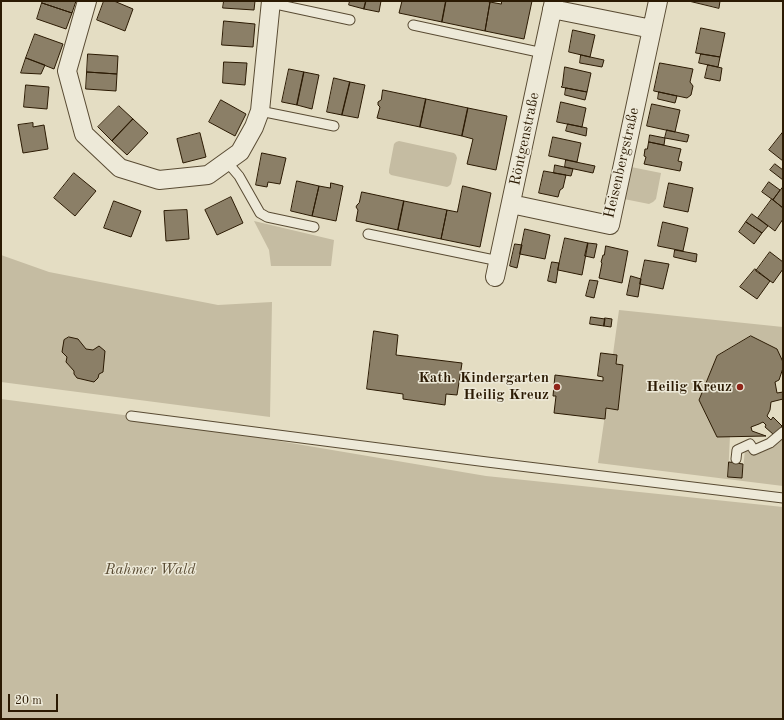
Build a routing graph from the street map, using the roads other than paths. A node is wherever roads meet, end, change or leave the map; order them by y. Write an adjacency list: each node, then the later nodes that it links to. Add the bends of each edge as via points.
1 (87, 1): 11 (street, via 67,71 84,134 120,168 159,180 208,175)
2 (658, 1): 7 (street, Heisenbergstraße)
3 (271, 2): 5 (lane); 9 (street)
4 (553, 5): 7 (street); 8 (street, Röntgenstraße)
5 (350, 20)
6 (413, 25): 8 (lane)
7 (652, 29): 12 (street, Heisenbergstraße, via 610,225)
8 (543, 53): 12 (street, Röntgenstraße)
9 (260, 111): 10 (lane); 11 (street, via 240,152)
10 (334, 126)
11 (227, 162): 13 (lane, via 239,176 260,213 267,217)
12 (511, 204): 15 (street, Röntgenstraße)
13 (314, 226)
14 (368, 234): 15 (lane)
15 (497, 269)
16 (131, 416): 19 (lane)
17 (783, 432): 18 (lane, via 770,443 754,450 750,444 737,450)
18 (736, 459)
19 (783, 498)

